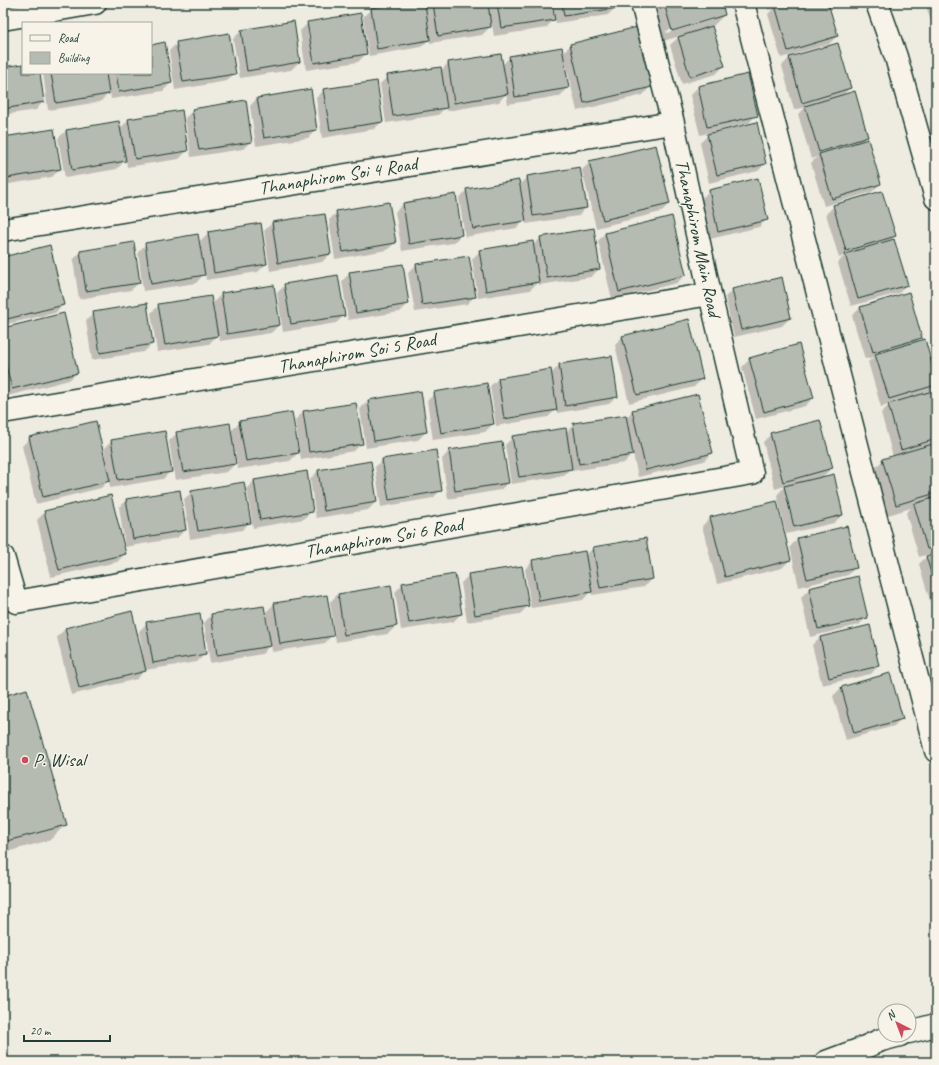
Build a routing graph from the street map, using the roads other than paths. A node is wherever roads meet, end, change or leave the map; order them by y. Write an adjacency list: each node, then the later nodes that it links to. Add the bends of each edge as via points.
1 (95, 3): 5 (street)
2 (642, 3): 6 (street, Thanaphirom Main Road)
3 (743, 3): 13 (street)
4 (877, 3): 7 (street, via 896,57)
5 (3, 19)
6 (673, 123): 8 (street, Thanaphirom Soi 4 Road); 9 (street, Thanaphirom Main Road)
7 (936, 198)
8 (3, 230)
9 (710, 294): 10 (street, Thanaphirom Soi 5 Road); 11 (street, Thanaphirom Main Road)
10 (3, 412)
11 (752, 473): 12 (street, Thanaphirom Soi 6 Road, via 16,602)
12 (3, 557)
13 (936, 751)
14 (936, 1025): 15 (street)
15 (917, 1030)
16 (877, 1042): 17 (street)
17 (826, 1062)

